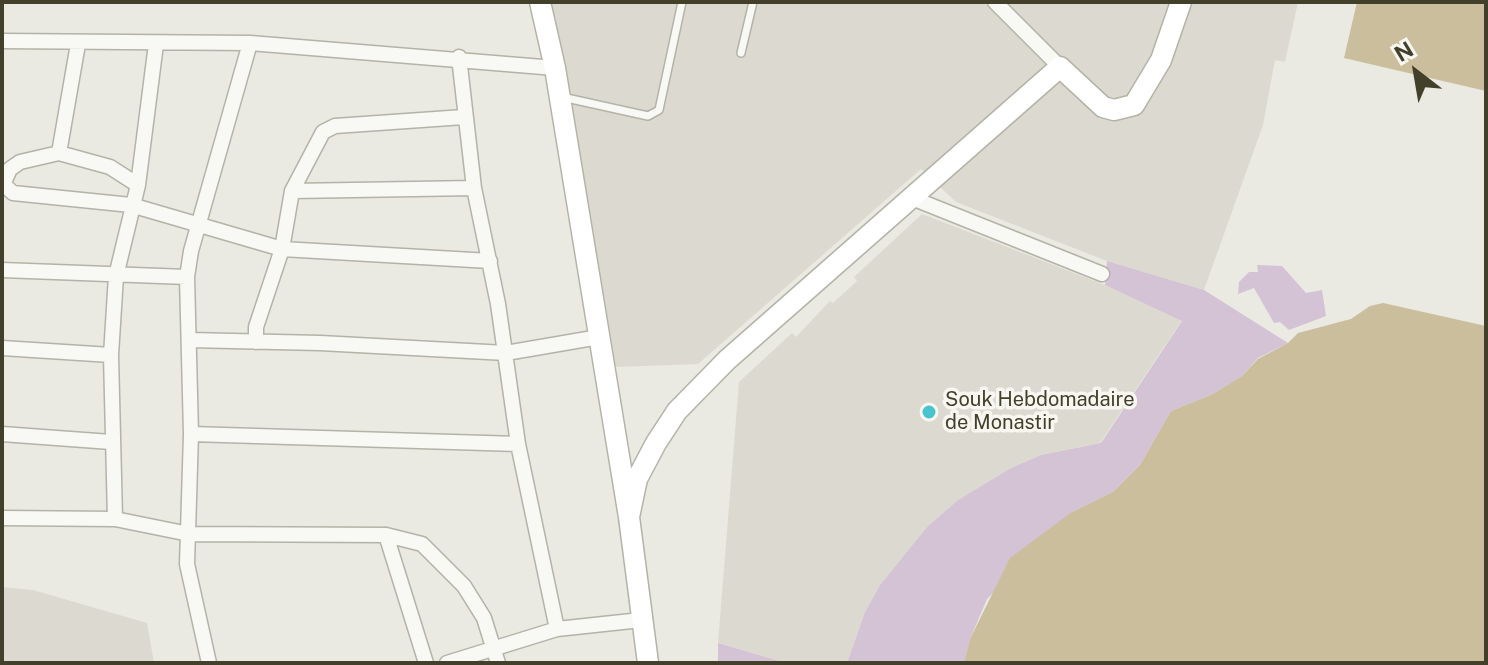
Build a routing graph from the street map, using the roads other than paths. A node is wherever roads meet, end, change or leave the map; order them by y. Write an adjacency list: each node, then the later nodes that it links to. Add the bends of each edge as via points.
1 (540, 2): 13 (street)
2 (682, 2): 14 (lane, via 659,110 648,116)
3 (753, 2): 10 (lane)
4 (995, 2): 12 (street)
5 (1181, 2): 12 (street, via 1161,60 1134,105 1103,107)
6 (2, 41): 8 (street)
7 (250, 43): 9 (street); 11 (street); 23 (street)
8 (78, 44): 9 (street); 16 (street)
9 (156, 44): 17 (street)
10 (741, 53)
11 (459, 57): 13 (street); 15 (street)
12 (1060, 67): 21 (street)
13 (555, 68): 14 (street)
14 (560, 97): 30 (street)
15 (464, 117): 19 (street); 20 (street, via 329,128)
16 (59, 153): 17 (street, via 110,167); 18 (street, via 20,162)
17 (138, 185): 22 (street)
18 (2, 186): 22 (street, via 13,193)
19 (474, 188): 20 (street); 25 (street)
20 (292, 191): 24 (street)
21 (912, 198): 27 (street); 40 (street, via 685,402 637,479)
22 (131, 205): 23 (street); 28 (street)
23 (199, 226): 24 (street); 29 (street)
24 (282, 249): 25 (street); 32 (street, via 256,327)
25 (490, 261): 34 (street)
26 (2, 270): 28 (street)
27 (1102, 274)
28 (116, 276): 29 (street); 35 (street)
29 (187, 277): 31 (street)
30 (599, 337): 34 (street); 40 (street)
31 (189, 340): 32 (street); 37 (street)
32 (256, 342): 34 (street)
33 (2, 348): 35 (street)
34 (506, 353): 39 (street)
35 (111, 355): 38 (street)
36 (2, 434): 38 (street)
37 (191, 434): 39 (street); 43 (street)
38 (111, 442): 42 (street)
39 (518, 444): 46 (street)
40 (629, 517): 45 (street)
41 (2, 518): 42 (street)
42 (115, 519): 43 (street)
43 (189, 534): 44 (street); 48 (street, via 187,564)
44 (386, 535): 47 (street, via 422,544 464,586 484,618); 49 (street)
45 (641, 620): 46 (street); 51 (street)
46 (557, 629): 47 (street)
47 (496, 656): 50 (street)
48 (209, 663)
49 (426, 663)
50 (447, 663)
51 (648, 663)

